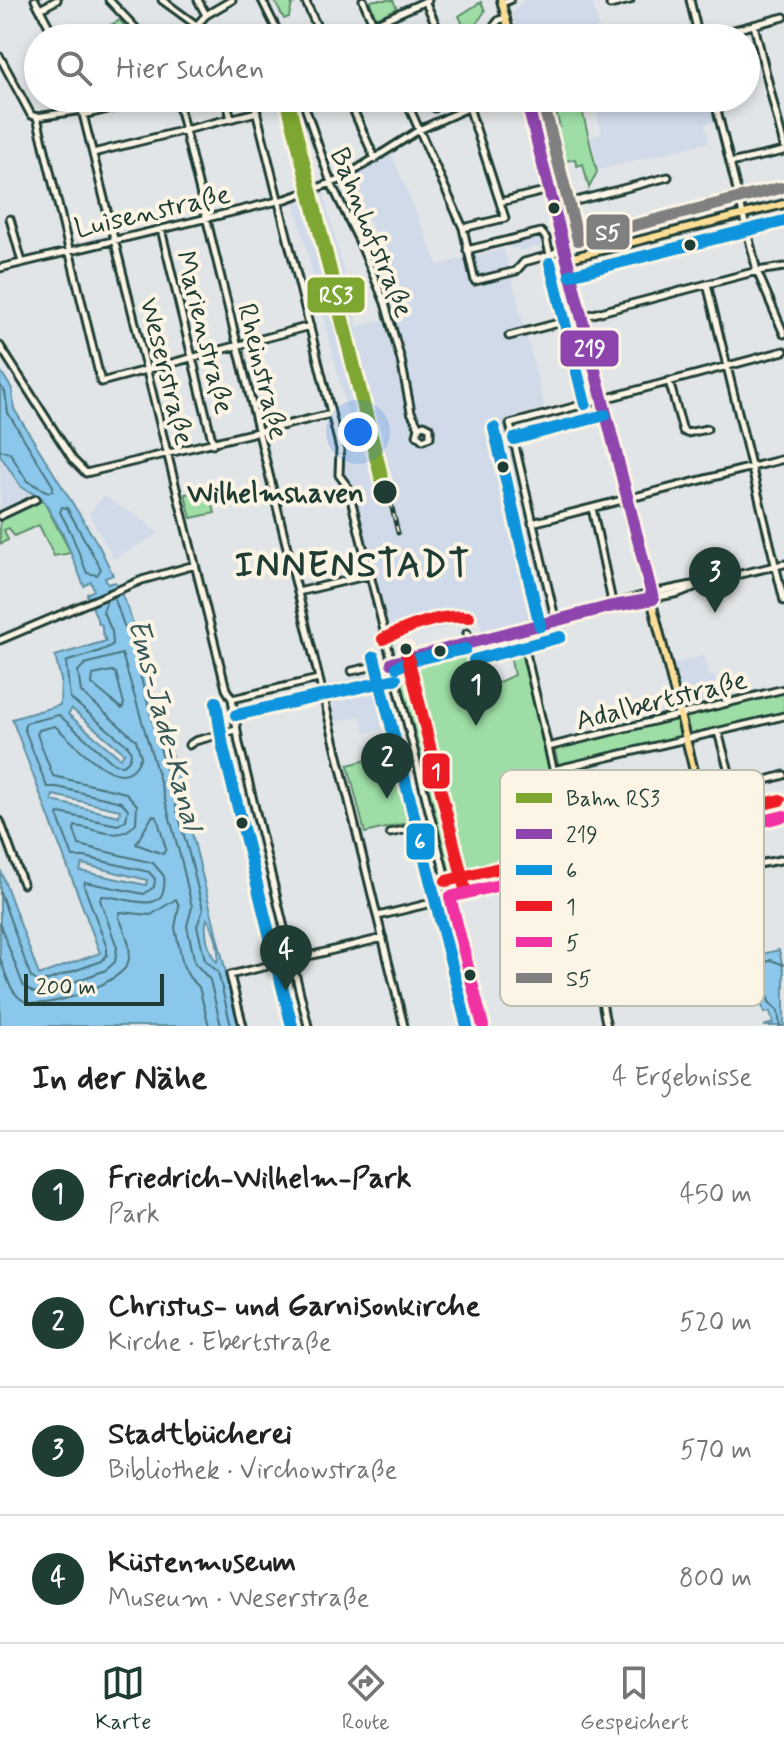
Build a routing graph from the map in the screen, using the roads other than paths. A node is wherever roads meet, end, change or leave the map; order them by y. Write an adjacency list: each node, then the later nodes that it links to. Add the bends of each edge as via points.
1 (35, 0): 15 (street)
2 (57, 0): 15 (street)
3 (109, 0): 20 (street)
4 (162, 0): 21 (street)
5 (198, 0): 16 (street)
6 (262, 0): 23 (street)
7 (305, 0): 24 (street)
8 (363, 0): 25 (street)
9 (425, 0): 26 (street); 27 (street)
10 (630, 0): 14 (street)
11 (690, 0): 30 (street)
12 (232, 1): 16 (street)
13 (504, 1): 18 (main road)
14 (610, 5)
15 (40, 9): 19 (street)
16 (206, 15): 22 (street)
17 (784, 17): 31 (street)
18 (506, 18): 28 (street); 29 (main road)
19 (48, 24)
20 (132, 24)
21 (192, 24)
22 (197, 24)
23 (274, 24)
24 (316, 24)
25 (373, 24)
26 (375, 24)
27 (436, 24)
28 (496, 24)
29 (508, 24)
30 (697, 24)
31 (758, 24)
32 (760, 50): 51 (street)
33 (0, 57): 34 (street)
34 (24, 102)
35 (29, 112): 47 (street)
36 (82, 112): 47 (street); 52 (street, Weserstraße)
37 (180, 112): 49 (street, Rheinstraße)
38 (229, 112): 48 (street)
39 (257, 112): 48 (street); 58 (street)
40 (307, 112): 56 (street, Bahnhofstraße)
41 (354, 112): 53 (street)
42 (411, 112): 50 (street)
43 (459, 112): 50 (street, Luisenstraße)
44 (472, 112): 59 (street)
45 (530, 112): 57 (main road)
46 (717, 112): 54 (street)
47 (37, 117): 69 (street)
48 (231, 119): 49 (street)
49 (184, 129): 52 (street); 63 (street, Rheinstraße)
50 (419, 130): 53 (street, Luisenstraße); 65 (street)
51 (784, 148): 54 (street)
52 (93, 153): 67 (street, Weserstraße)
53 (375, 160): 56 (street, Luisenstraße)
54 (730, 163): 62 (street)
55 (668, 177): 61 (street)
56 (331, 183): 58 (street, Luisenstraße); 91 (street, Bahnhofstraße, via 381,293)
57 (549, 190): 59 (street); 61 (main road)
58 (279, 200): 63 (street, Luisenstraße); 79 (street)
59 (500, 202): 65 (street, via 505,218)
60 (784, 204): 62 (main road)
61 (553, 207): 68 (main road)
62 (743, 214): 72 (main road); 76 (street)
63 (206, 218): 66 (street, Luisenstraße); 82 (street, Rheinstraße)
64 (10, 219): 73 (street)
65 (463, 228): 70 (street)
66 (161, 229): 67 (street, Luisenstraße); 85 (street, Marienstraße)
67 (116, 240): 69 (street, Luisenstraße); 87 (street, Weserstraße)
68 (563, 248): 71 (street); 72 (main road)
69 (68, 250): 73 (street, Luisenstraße); 87 (street, via 101,382)
70 (467, 250): 71 (street, via 541,232); 71 (street, via 475,281)
71 (550, 255)
72 (566, 259): 78 (main road)
73 (22, 262): 75 (street, Luisenstraße)
74 (784, 267): 76 (street)
75 (0, 268)
76 (757, 271): 77 (street); 80 (street)
77 (707, 284): 78 (street); 86 (street)
78 (580, 316): 81 (street); 89 (main road)
79 (310, 326): 82 (street); 90 (street)
80 (784, 334)
81 (509, 336)
82 (237, 345): 85 (street); 93 (street, Rheinstraße)
83 (0, 346): 95 (street, via 86,473)
84 (784, 351): 86 (street)
85 (192, 357): 87 (street); 94 (street, Marienstraße)
86 (728, 365): 88 (street); 97 (street)
87 (147, 369): 95 (street, Weserstraße)
88 (669, 381): 89 (street); 92 (street, via 683,431)
89 (601, 400): 99 (main road); 102 (street, via 510,424)
90 (331, 414): 93 (street); 106 (street, via 339,475 348,487)
91 (419, 427)
92 (707, 429)
93 (259, 432): 94 (street); 107 (street, Rheinstraße)
94 (213, 444): 95 (street)
95 (169, 455): 104 (street, Weserstraße)
96 (784, 459): 97 (street)
97 (751, 467): 99 (street); 105 (street)
98 (36, 499): 101 (street)
99 (626, 499): 100 (street); 108 (main road)
100 (592, 508): 102 (street); 110 (street, via 611,597)
101 (0, 516)
102 (532, 523): 111 (street)
103 (784, 564): 105 (street)
104 (195, 565): 114 (street, via 142,580); 120 (street, Weserstraße)
105 (775, 566): 108 (street); 109 (street)
106 (370, 575): 107 (street); 116 (street)
107 (298, 592): 118 (street, Rheinstraße)
108 (652, 596): 110 (street); 121 (main road)
109 (784, 601)
110 (608, 607): 111 (street)
111 (556, 622): 112 (street)
112 (521, 632): 115 (street); 127 (street)
113 (467, 633): 115 (street)
114 (0, 640)
115 (470, 645): 116 (street)
116 (392, 663): 117 (street); 136 (street)
117 (352, 671)
118 (318, 679): 120 (street); 143 (street, Rheinstraße)
119 (784, 689): 121 (street, Adalbertstraße)
120 (232, 699): 123 (street, Weserstraße)
121 (681, 714): 125 (main road); 127 (street, Adalbertstraße)
122 (784, 716): 124 (street, Adalbertstraße)
123 (236, 730): 126 (street); 145 (street, Weserstraße)
124 (718, 732): 125 (street, Adalbertstraße); 130 (street)
125 (687, 740): 128 (street, Adalbertstraße); 129 (main road)
126 (189, 745)
127 (548, 747): 128 (street)
128 (553, 770)
129 (694, 770)
130 (729, 770)
131 (784, 775): 132 (street)
132 (764, 781)
133 (784, 816): 135 (main road)
134 (0, 821): 140 (street)
135 (764, 821)
136 (431, 824): 137 (street); 142 (street)
137 (390, 833)
138 (784, 859): 139 (street)
139 (764, 864)
140 (23, 884)
141 (500, 885): 142 (street)
142 (450, 897): 143 (street); 150 (street)
143 (378, 916): 144 (street, Rheinstraße)
144 (383, 938): 145 (street); 149 (street, Rheinstraße)
145 (293, 959): 147 (street, via 230,975); 148 (street, Weserstraße)
146 (602, 1006): 151 (street)
147 (243, 1026)
148 (308, 1026)
149 (404, 1026)
150 (483, 1026)
151 (607, 1026)

